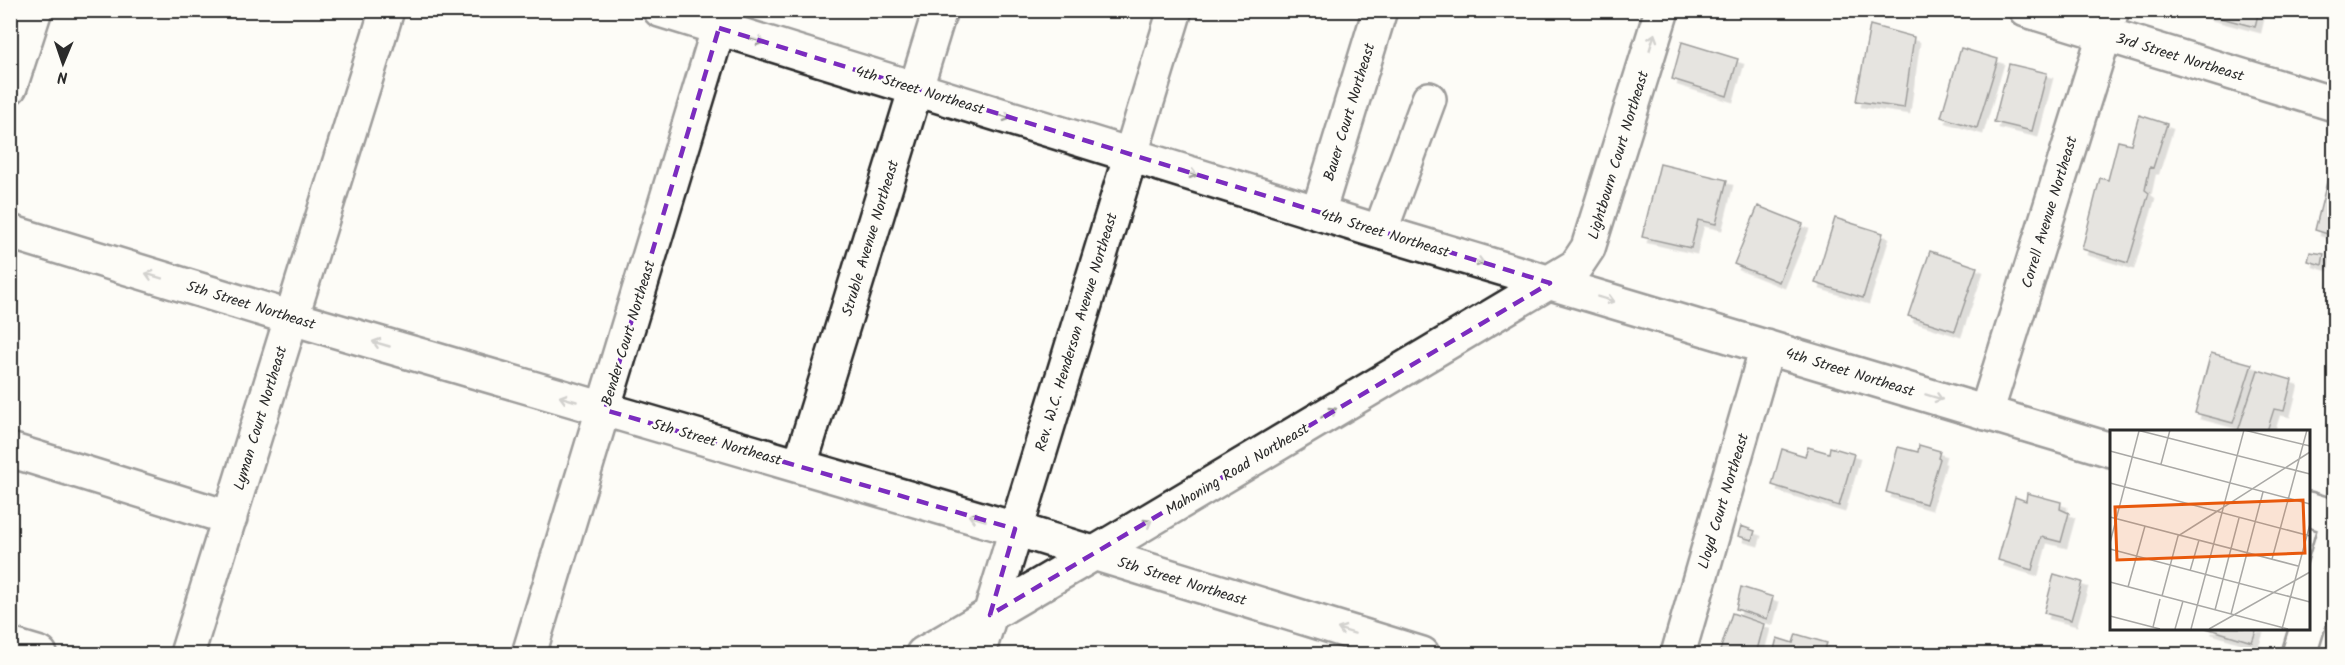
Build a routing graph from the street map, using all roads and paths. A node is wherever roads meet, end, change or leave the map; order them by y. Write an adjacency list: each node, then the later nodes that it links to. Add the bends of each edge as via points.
1 (35, 10): 11 (street)
2 (387, 10): 20 (street, Lyman Court Northeast)
3 (660, 10): 9 (street, 4th Street Northeast)
4 (940, 10): 12 (street, Struble Avenue Northeast)
5 (1175, 10): 15 (street, Rev. W.C. Henderson Avenue Northeast)
6 (1380, 10): 16 (street, Bauer Court Northeast)
7 (1662, 10): 19 (street, Lightbourn Court Northeast, one-way to 7, via 1576,266 1588,248)
8 (2026, 10): 10 (street, 3rd Street Northeast)
9 (721, 19): 12 (street, 4th Street Northeast, one-way to 12); 22 (street, Bender Court Northeast)
10 (2108, 22): 14 (street, 3rd Street Northeast); 23 (street, Correll Avenue Northeast)
11 (10, 87)
12 (915, 88): 15 (street, 4th Street Northeast, one-way to 15); 26 (street, Struble Avenue Northeast)
13 (1429, 99): 18 (street)
14 (2334, 104)
15 (1131, 156): 16 (street, 4th Street Northeast, one-way to 16); 30 (street, Rev. W.C. Henderson Avenue Northeast)
16 (1318, 213): 18 (street, 4th Street Northeast)
17 (10, 232): 20 (street, 5th Street Northeast, one-way to 17)
18 (1380, 232): 19 (street, 4th Street Northeast, one-way to 19)
19 (1550, 283): 21 (street, 4th Street Northeast, one-way to 21); 32 (street, Mahoning Road Northeast, one-way to 19)
20 (292, 318): 22 (street, 5th Street Northeast, one-way to 20); 29 (street, Lyman Court Northeast)
21 (1767, 347): 23 (street, 4th Street Northeast, one-way to 23); 43 (street, Lloyd Court Northeast)
22 (605, 410): 26 (street, 5th Street Northeast); 39 (street, Bender Court Northeast)
23 (1986, 413): 25 (street, 4th Street Northeast)
24 (10, 450): 29 (street)
25 (2110, 450)
26 (800, 465): 30 (street, 5th Street Northeast, one-way to 26)
27 (2309, 510): 28 (street)
28 (2334, 517)
29 (230, 518): 38 (street, Lyman Court Northeast)
30 (1015, 529): 32 (street, 5th Street Northeast); 33 (street, Rev. W.C. Henderson Avenue Northeast)
31 (2334, 533): 34 (street)
32 (1093, 554): 33 (street, Mahoning Road Northeast); 42 (street, 5th Street Northeast, one-way to 32)
33 (990, 615): 40 (street, Mahoning Road Northeast); 41 (street, Rev. W.C. Henderson Avenue Northeast)
34 (2309, 619)
35 (2306, 629): 44 (street)
36 (10, 645): 37 (street)
37 (40, 654)
38 (187, 654)
39 (529, 654)
40 (922, 654)
41 (978, 654)
42 (1422, 654)
43 (1677, 654)
44 (2299, 654)

